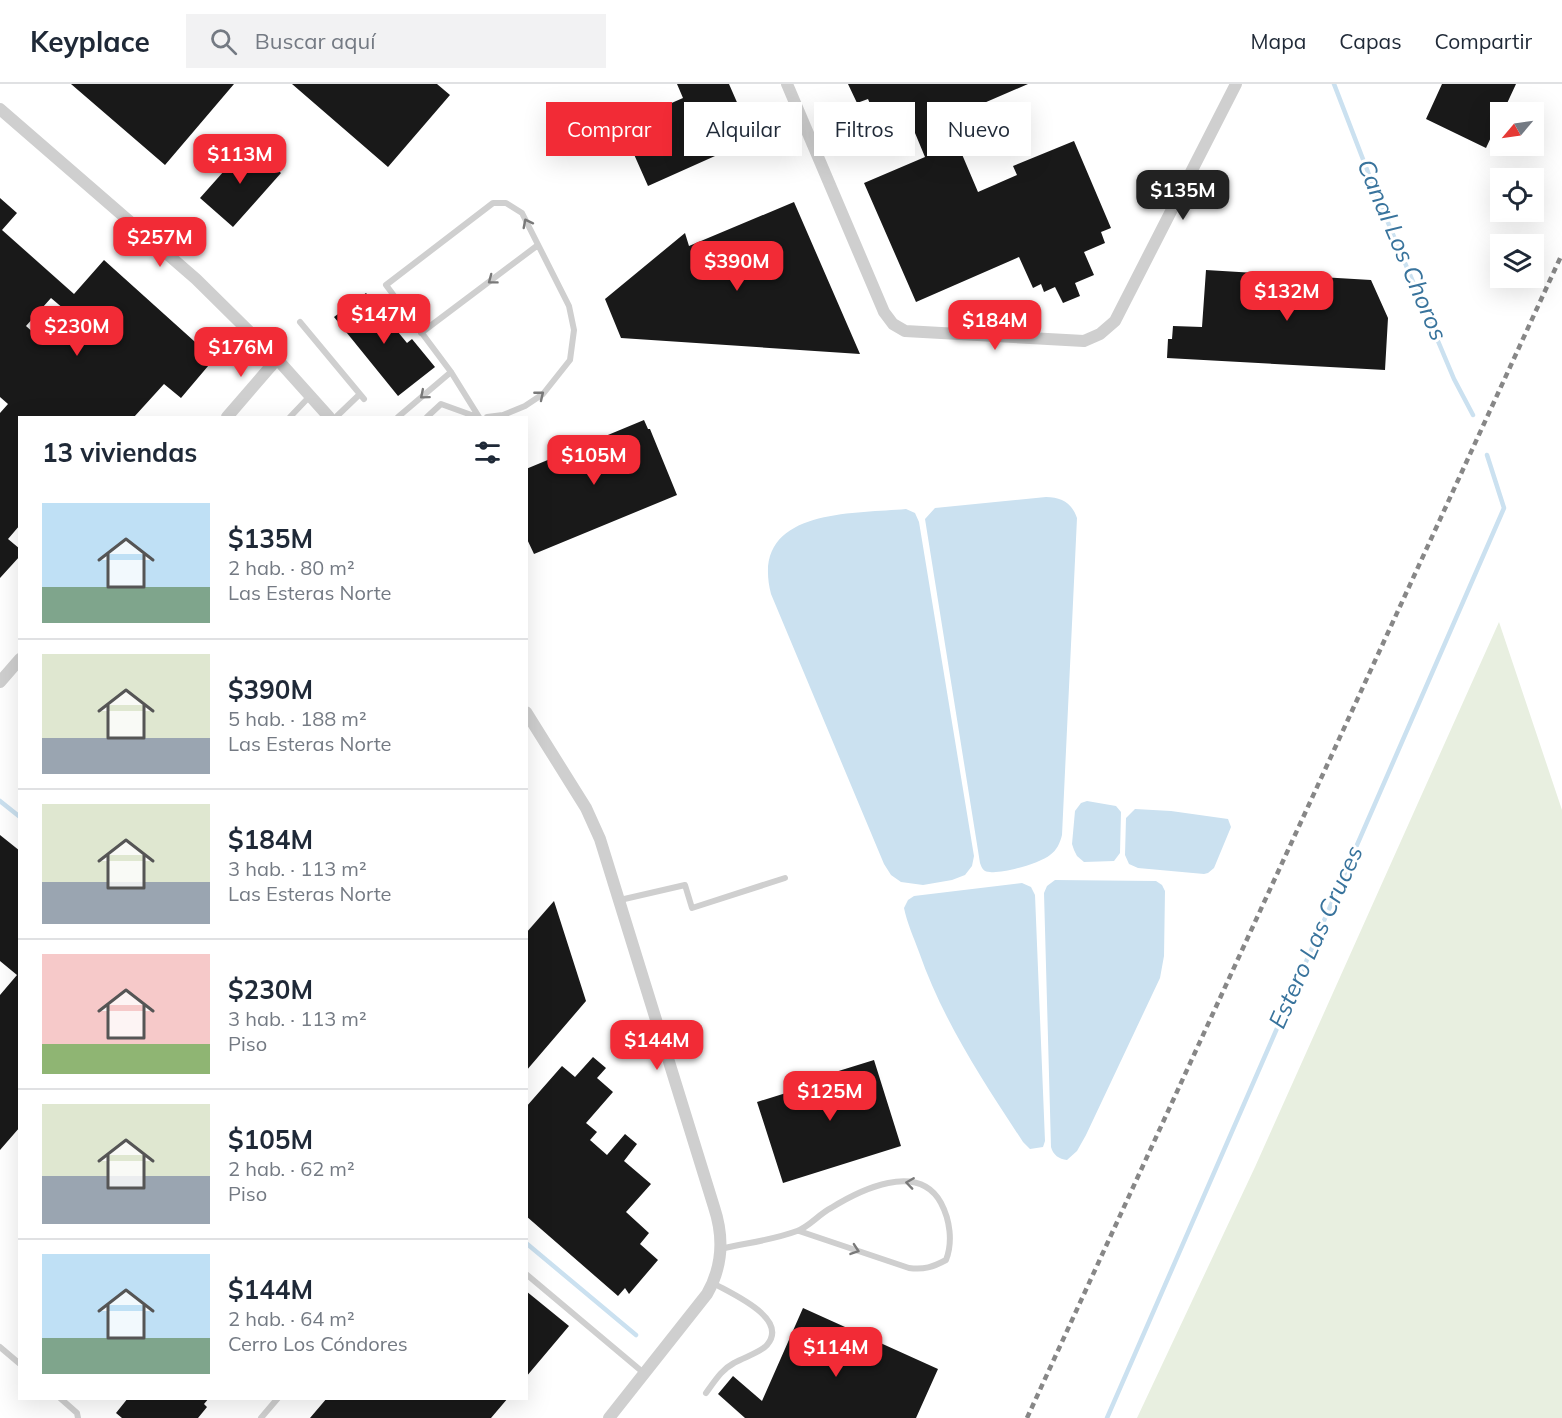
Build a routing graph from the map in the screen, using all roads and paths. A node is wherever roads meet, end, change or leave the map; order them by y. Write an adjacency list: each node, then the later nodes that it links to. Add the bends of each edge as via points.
1 (787, 84): 2 (street, via 884,312 893,324 904,331 1084,341 1115,321)
2 (1236, 84)
3 (0, 109): 7 (street, via 196,279)
4 (538, 245): 6 (lane, one-way to 6); 6 (lane, one-way to 6, via 522,213 506,203 493,203 386,285); 18 (lane, one-way to 4, via 543,394 570,360 574,330 570,306)
5 (300, 322): 13 (lane, via 362,396)
6 (421, 333): 8 (lane)
7 (277, 359): 9 (street); 10 (street)
8 (451, 372): 14 (lane, one-way to 14); 17 (lane)
9 (310, 396): 11 (lane); 12 (street)
10 (228, 416)
11 (291, 416)
12 (328, 416)
13 (337, 416)
14 (399, 416)
15 (428, 416): 16 (lane, via 441,404)
16 (475, 416)
17 (477, 416)
18 (503, 416)
19 (18, 661): 20 (street)
20 (0, 682)
21 (528, 715): 23 (street, via 586,808)
22 (785, 878): 23 (lane, via 692,908 685,885)
23 (620, 900): 25 (street, via 718,1221)
24 (799, 1231): 24 (lane, one-way to 24, via 920,1270 946,1260 950,1249 949,1230 934,1192 920,1184 897,1181 869,1188 830,1208); 25 (lane)
25 (721, 1249): 27 (street)
26 (528, 1276): 30 (lane)
27 (713, 1283): 30 (street); 31 (lane, via 760,1309 771,1326 771,1338 766,1346 720,1372)
28 (0, 1347): 29 (lane)
29 (18, 1362)
30 (645, 1374): 36 (street)
31 (706, 1393)
32 (62, 1400): 34 (lane)
33 (276, 1400): 35 (lane)
34 (78, 1418)
35 (261, 1418)
36 (609, 1418)

